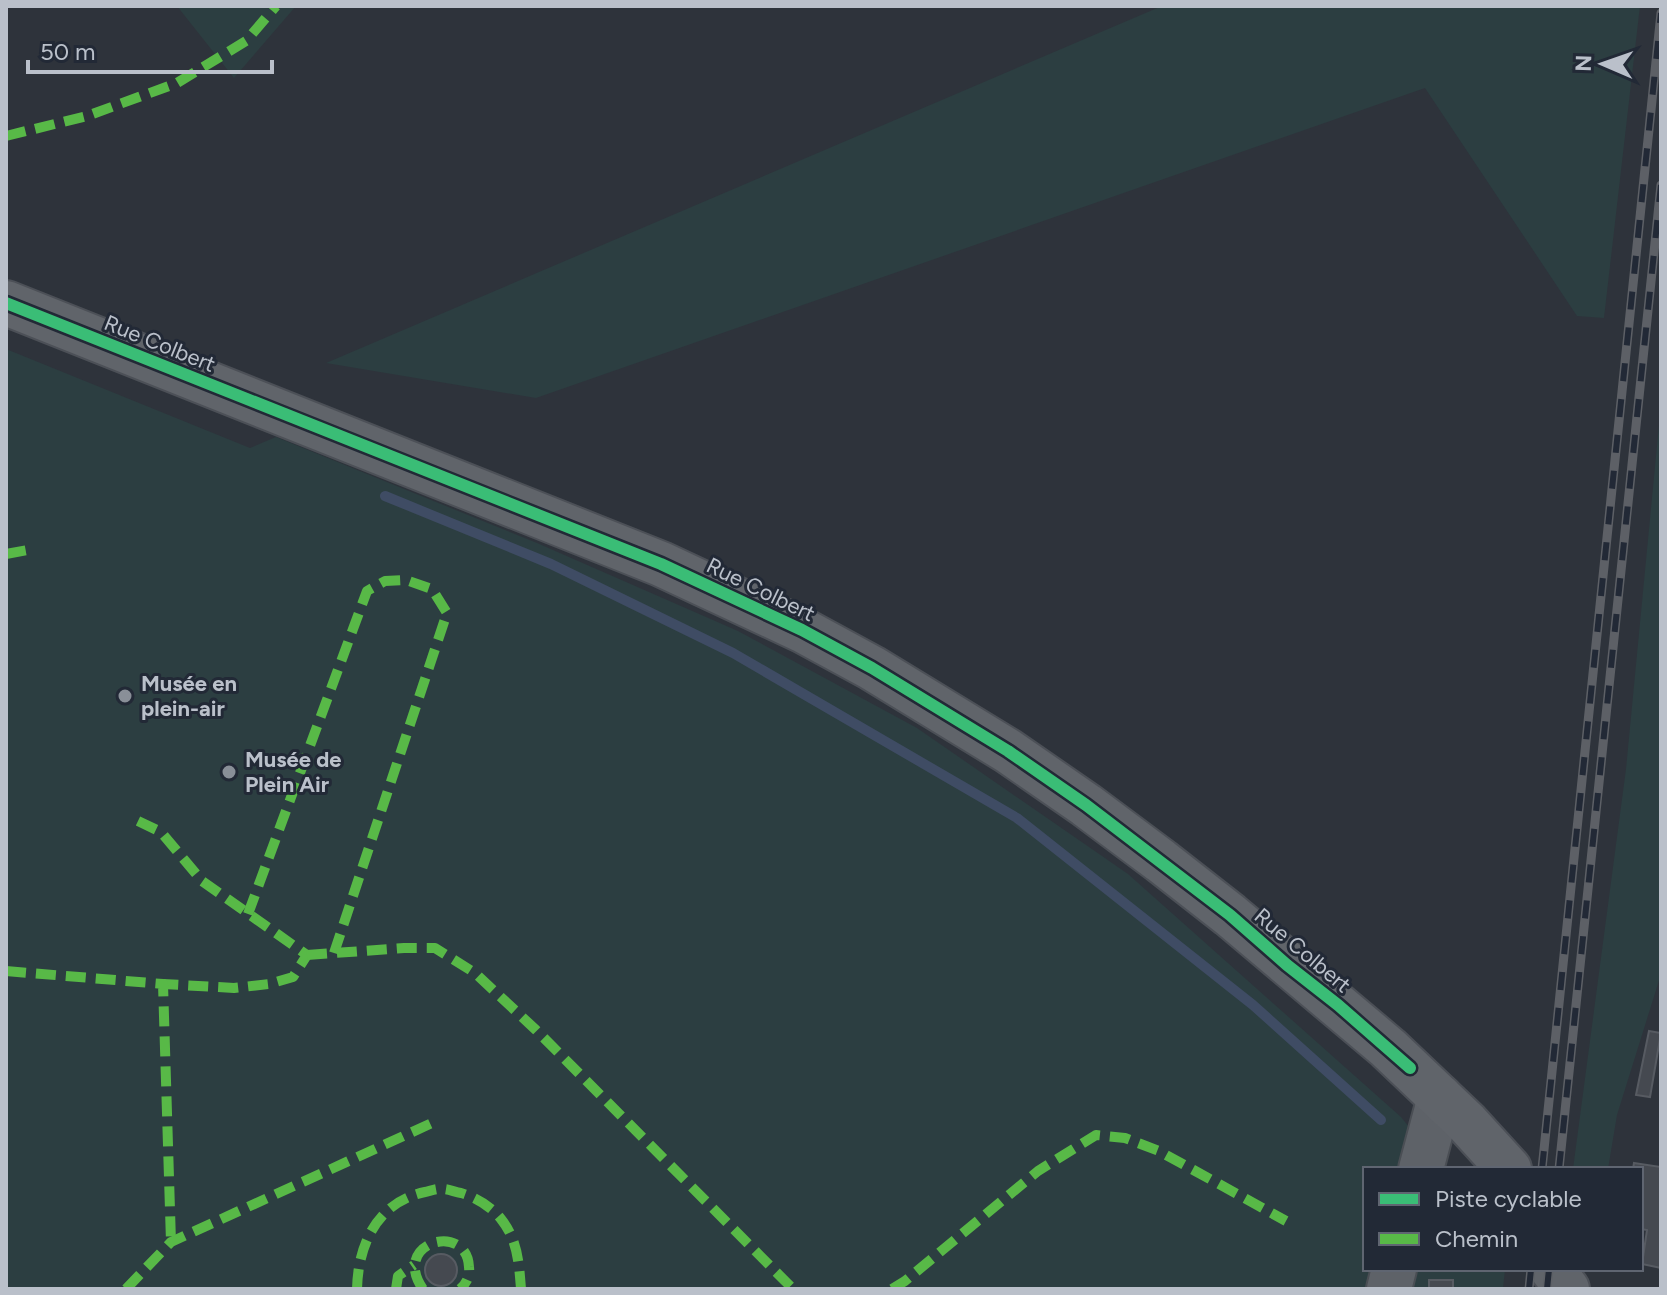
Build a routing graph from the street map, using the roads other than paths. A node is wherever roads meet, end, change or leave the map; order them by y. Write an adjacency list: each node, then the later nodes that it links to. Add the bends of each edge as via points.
1 (6, 303): 2 (main road, Rue Colbert, via 661,564 872,668 1060,787 1161,861 1388,1048)
2 (1437, 1110): 3 (street); 4 (main road, Rue Colbert); 5 (main road, Rue Colbert, via 1467,1123)
3 (1422, 1167)
4 (1473, 1167)
5 (1507, 1167)
6 (1554, 1271): 8 (main road)
7 (1587, 1271): 9 (main road)
8 (1567, 1289)
9 (1599, 1289)

